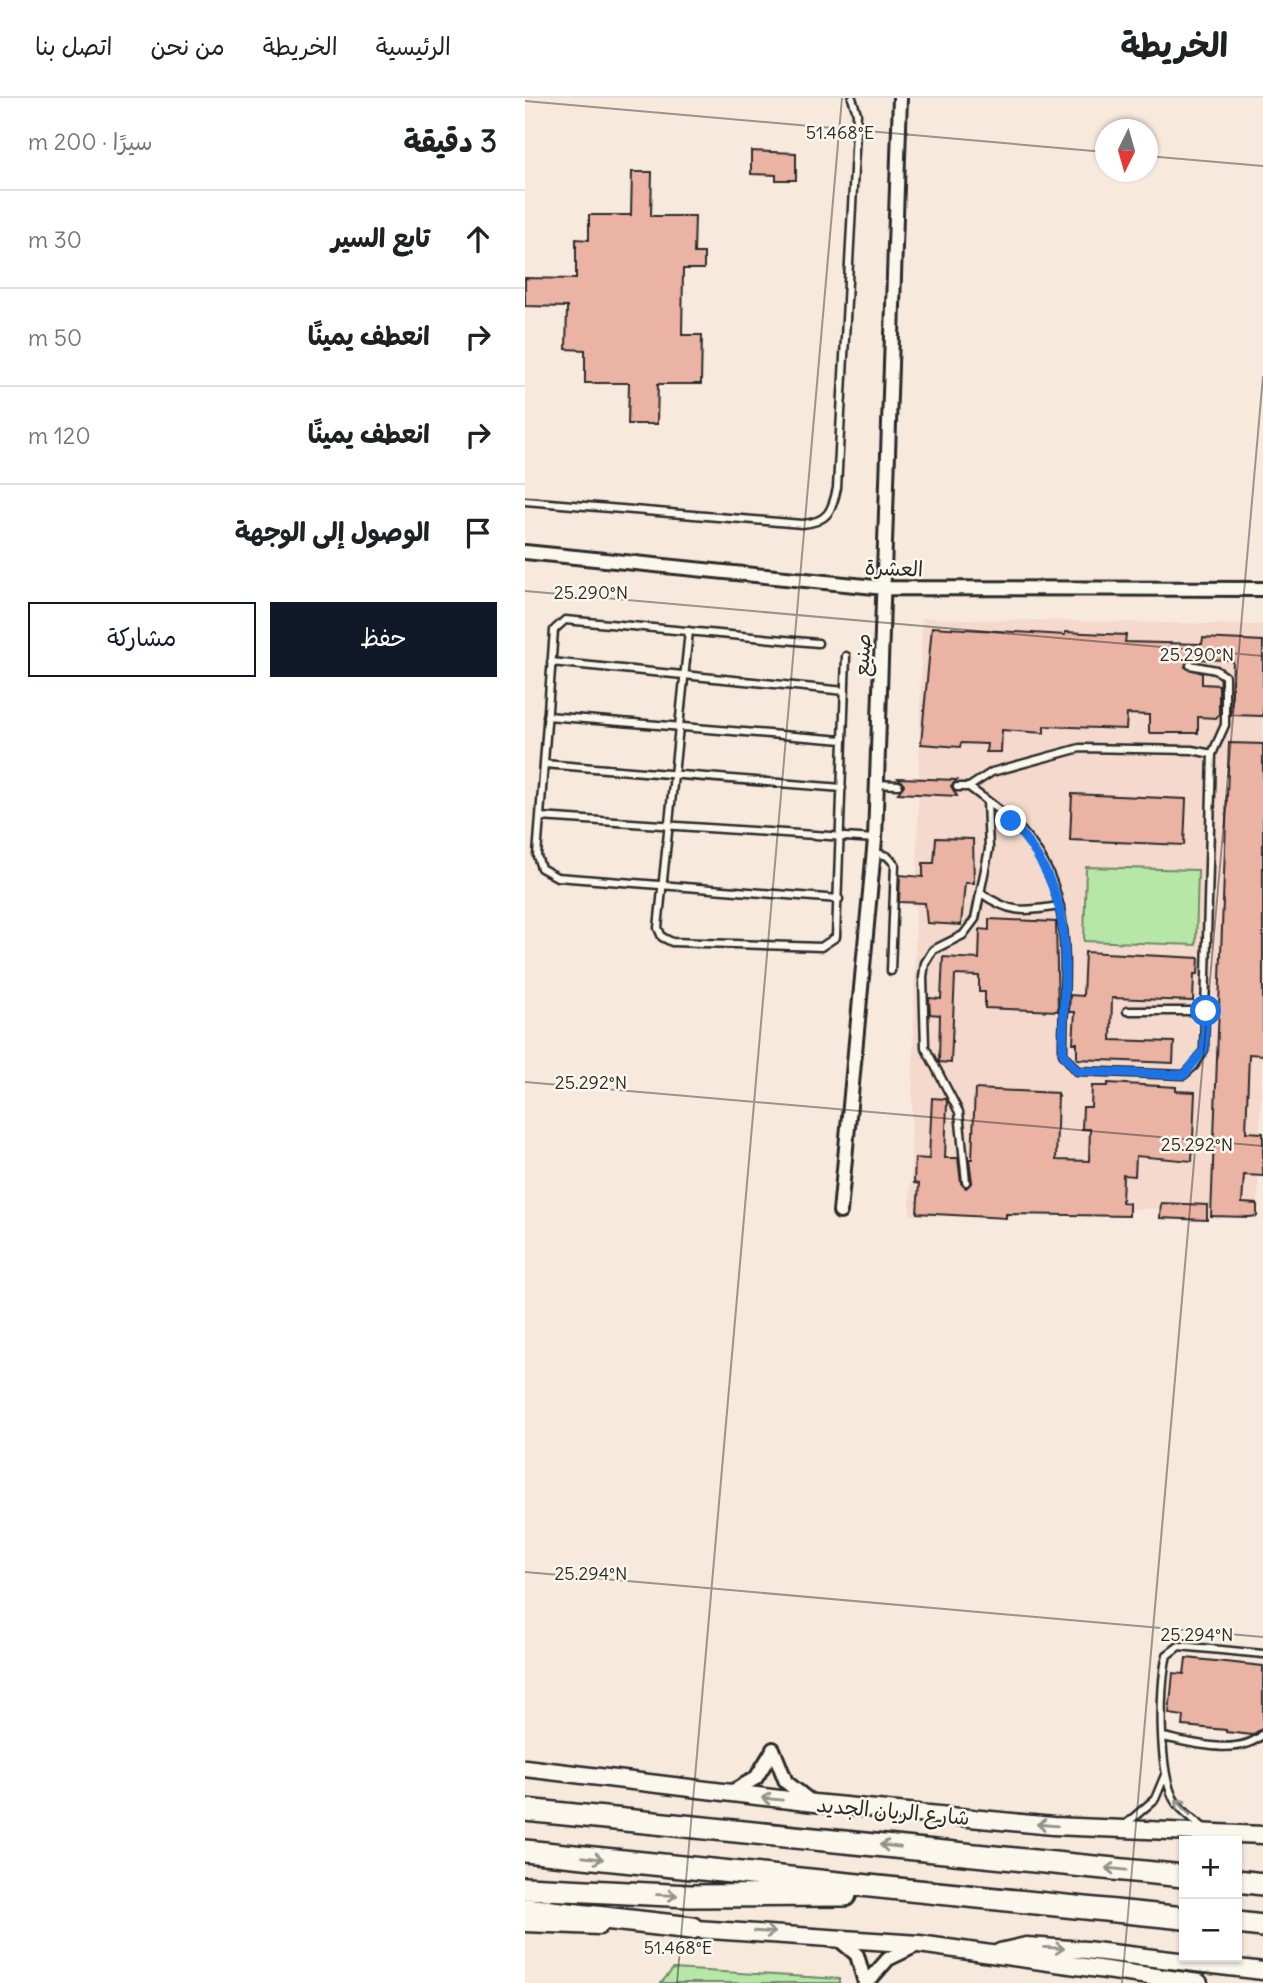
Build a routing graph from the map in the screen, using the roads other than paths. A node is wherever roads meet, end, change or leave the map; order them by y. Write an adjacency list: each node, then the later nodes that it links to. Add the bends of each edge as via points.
1 (852, 98): 3 (lane, via 857,113 837,488 828,516 818,523 802,524)
2 (900, 98): 5 (street, صنيع)
3 (525, 501)
4 (525, 552): 5 (street, العشرة)
5 (885, 588): 6 (street, العشرة); 20 (street, صنيع)
6 (1263, 589)
7 (689, 631): 8 (lane); 10 (lane, via 565,620 554,630); 12 (lane)
8 (818, 643)
9 (846, 656): 13 (lane)
10 (551, 662): 12 (lane); 14 (lane)
11 (1190, 665): 17 (lane, via 1225,676 1225,725)
12 (684, 675): 13 (lane); 15 (lane)
13 (845, 691): 16 (lane)
14 (547, 716): 15 (lane); 18 (lane)
15 (679, 726): 16 (lane); 19 (lane)
16 (843, 740): 24 (lane)
17 (1212, 754): 23 (lane, via 1080,748 992,772); 36 (lane)
18 (544, 764): 19 (lane); 26 (lane)
19 (674, 774): 24 (lane); 27 (lane)
20 (876, 784): 21 (lane); 29 (street, صنيع)
21 (898, 785)
22 (957, 787): 23 (lane)
23 (969, 787): 25 (lane)
24 (842, 788): 28 (lane)
25 (987, 802): 31 (lane, via 989,849); 33 (lane, via 1032,844 1051,877)
26 (540, 817): 27 (lane); 30 (lane, via 538,863 551,876)
27 (669, 826): 28 (lane); 30 (lane)
28 (841, 838): 29 (lane); 32 (lane)
29 (874, 846): 34 (lane, via 895,864); 38 (street, صنيع)
30 (662, 885): 32 (lane); 32 (lane, via 658,928 662,937 672,942 825,946 838,933)
31 (981, 893): 33 (lane, via 1001,907 1022,911); 37 (lane, via 975,919 963,935 933,950 923,977 925,1047 960,1112)
32 (839, 899)
33 (1060, 906): 36 (lane, via 1067,963 1063,1054 1077,1071 1184,1075 1204,1050)
34 (891, 971)
35 (1126, 1011): 36 (lane)
36 (1206, 1011)
37 (966, 1182)
38 (840, 1212)
39 (1263, 1654): 41 (lane, via 1179,1646 1170,1650 1165,1661)
40 (1263, 1734): 41 (lane, via 1255,1742 1235,1746)
41 (1163, 1737): 43 (lane)
42 (525, 1768): 44 (street, شارع الريان الجديد)
43 (1165, 1775): 47 (lane, via 1145,1811); 48 (lane, one-way to 43, via 1176,1803)
44 (727, 1794): 45 (street, شارع الريان الجديد, one-way to 44); 45 (street, via 756,1778 773,1749 786,1782)
45 (814, 1803): 47 (street, شارع الريان الجديد, one-way to 45)
46 (525, 1808): 51 (highway, شارع الريان الجديد, one-way to 46)
47 (1116, 1829): 48 (street, شارع الريان الجديد)
48 (1210, 1833): 49 (street, شارع الريان الجديد)
49 (1263, 1835)
50 (525, 1851): 55 (highway, one-way to 55)
51 (1179, 1875)
52 (1242, 1882): 53 (highway)
53 (1263, 1884)
54 (525, 1888): 55 (highway, one-way to 55, via 690,1896)
55 (942, 1894): 57 (highway)
56 (525, 1909): 61 (highway)
57 (1179, 1918)
58 (525, 1923): 61 (street)
59 (1242, 1924): 60 (highway)
60 (1263, 1926)
61 (692, 1928): 62 (street, one-way to 62)
62 (834, 1937): 63 (street); 67 (street, via 856,1955)
63 (919, 1944): 64 (street); 67 (street, via 888,1959)
64 (987, 1955): 65 (street, one-way to 65, via 1025,1946); 66 (street)
65 (1262, 1971)
66 (1175, 1982): 68 (street)
67 (866, 1983)
68 (1199, 1983)

